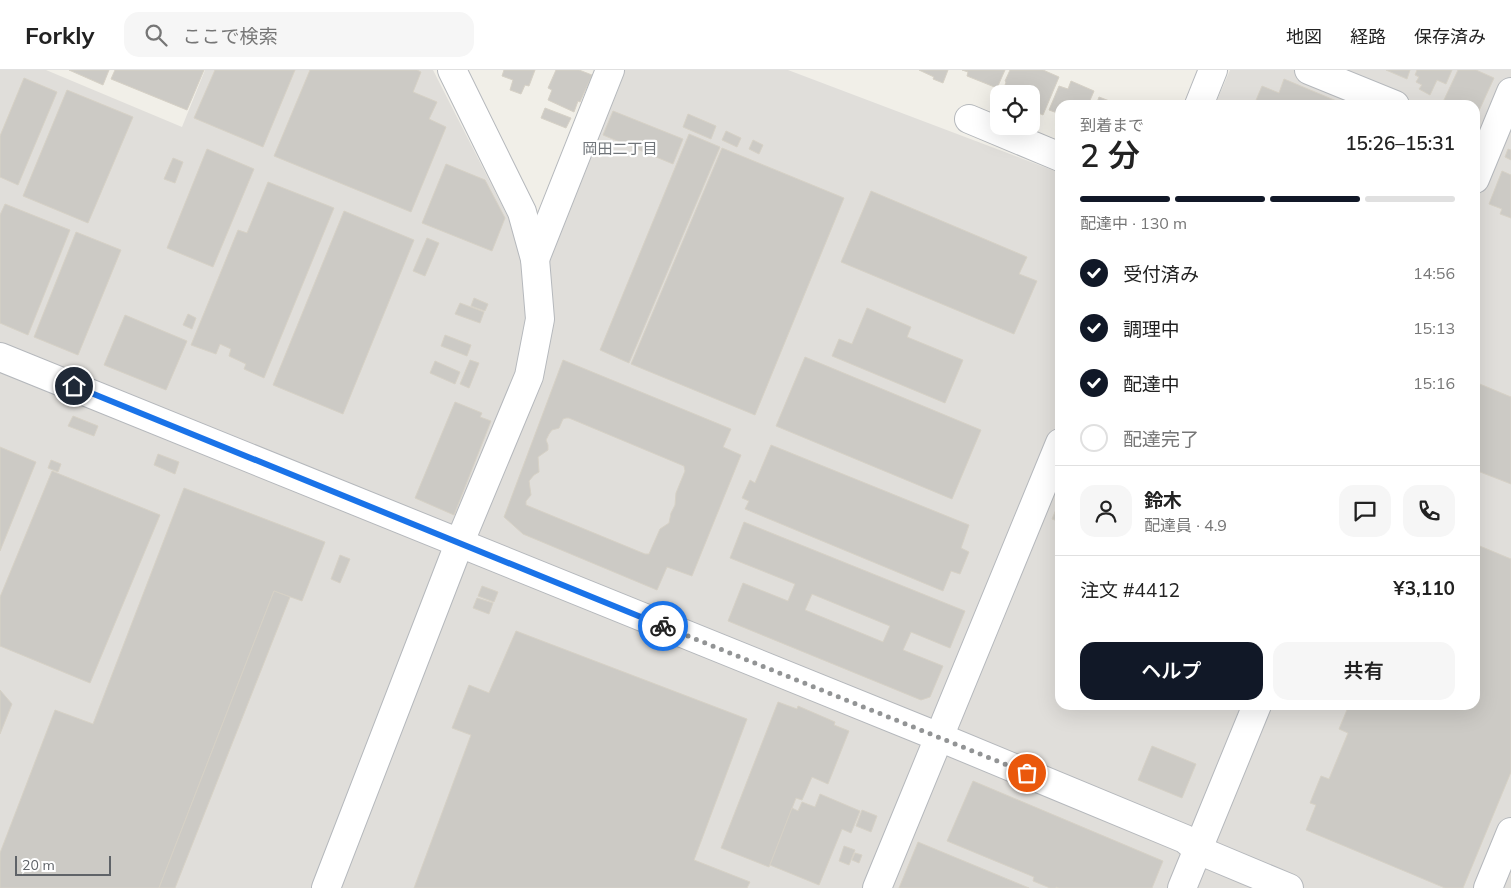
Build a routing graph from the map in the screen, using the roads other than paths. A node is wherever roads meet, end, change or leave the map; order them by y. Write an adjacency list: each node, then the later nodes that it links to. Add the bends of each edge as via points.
1 (452, 70): 13 (street, via 522,212)
2 (610, 70): 13 (street)
3 (1213, 70): 6 (street)
4 (1309, 70): 7 (street)
5 (1511, 92): 11 (street)
6 (1201, 100)
7 (1384, 100)
8 (969, 119): 9 (street)
9 (990, 124)
10 (1016, 135): 12 (street)
11 (1482, 140)
12 (1055, 154)
13 (534, 259): 16 (street, via 540,319 529,376)
14 (0, 357): 16 (street)
15 (1055, 455): 18 (street)
16 (460, 544): 18 (street); 21 (street)
17 (1256, 710): 20 (street)
18 (939, 737): 20 (street, via 1185,839); 22 (street)
19 (1511, 832): 25 (street)
20 (1198, 850): 23 (street); 24 (street)
21 (326, 888)
22 (877, 888)
23 (1182, 888)
24 (1289, 888)
25 (1488, 888)

